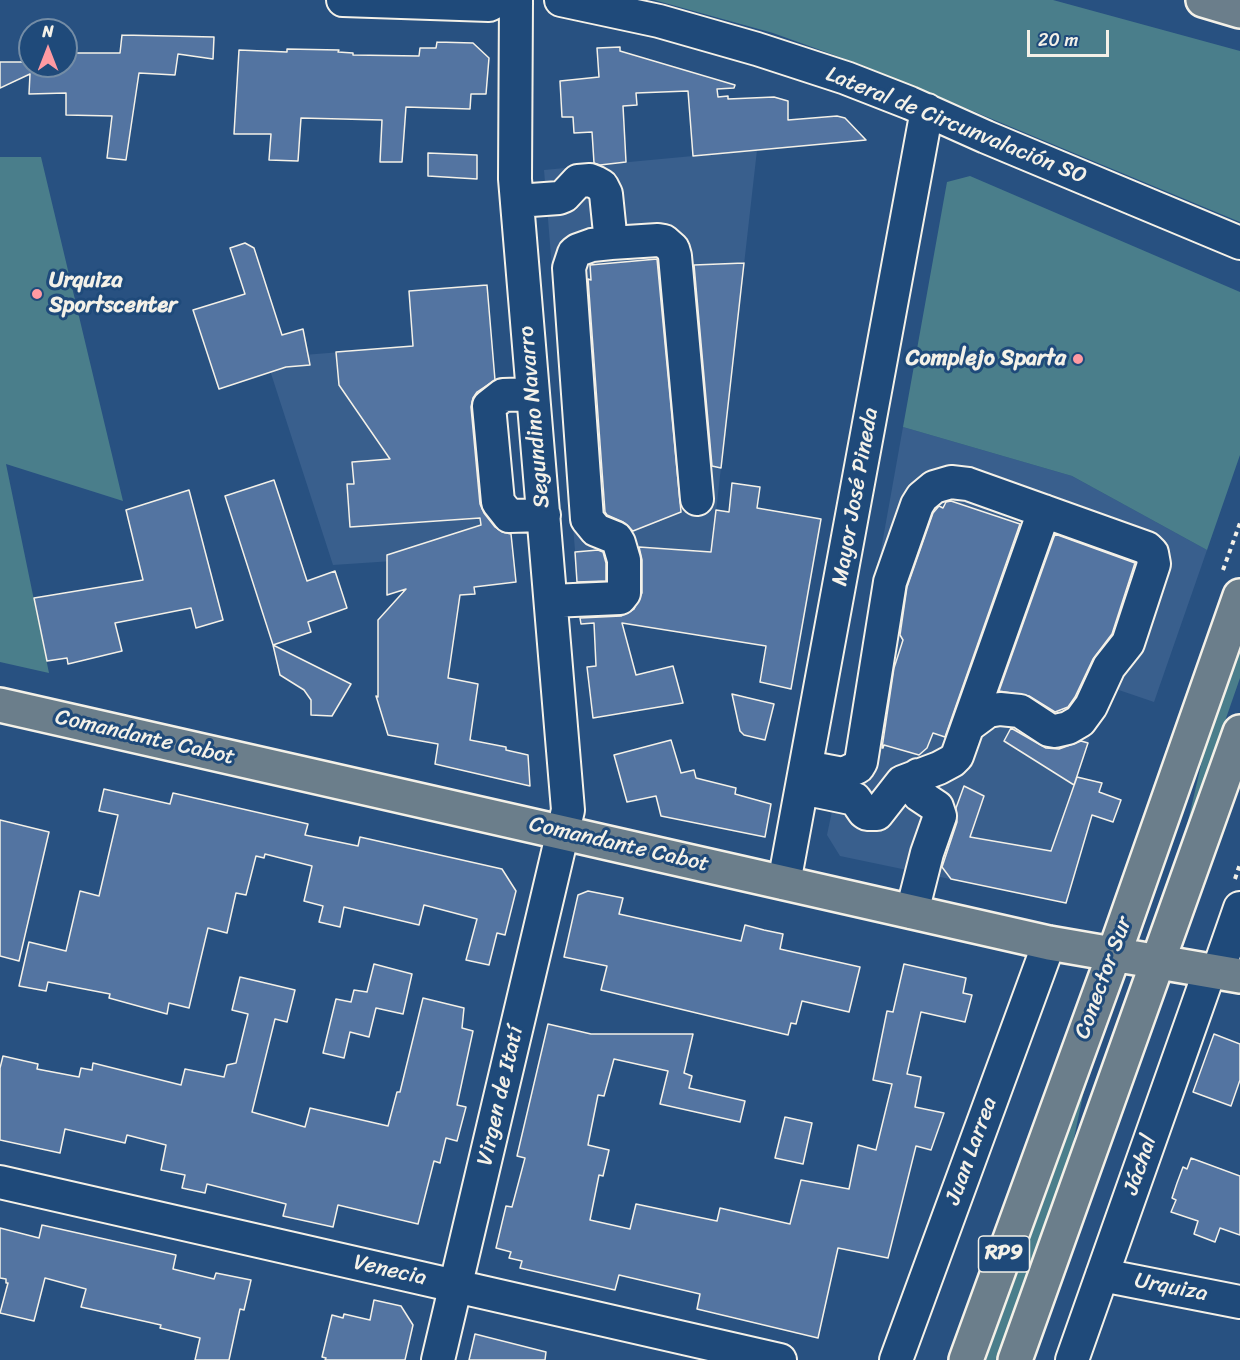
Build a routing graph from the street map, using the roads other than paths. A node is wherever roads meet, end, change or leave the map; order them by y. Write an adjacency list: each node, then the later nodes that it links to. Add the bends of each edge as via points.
1 (343, 0): 2 (street, via 489,5)
2 (498, 0)
3 (516, 0): 8 (street, Segundino Navarro)
4 (561, 0): 7 (street, Lateral de Circunvalación SO, via 660,21 757,49)
5 (1203, 0): 6 (main road)
6 (1240, 12)
7 (927, 110): 10 (street, Lateral de Circunvalación SO); 21 (street, Mayor José Pineda)
8 (517, 201): 9 (street, via 559,198 578,181 595,182 606,194); 11 (street, Segundino Navarro)
9 (611, 243): 12 (street, via 658,240 673,249); 16 (street, via 578,250 569,268 587,519 596,530 619,543 624,560 624,593 620,598)
10 (1240, 243)
11 (533, 394): 14 (street, Segundino Navarro); 14 (street, via 503,395 489,406 498,502 509,516)
12 (697, 499)
13 (1044, 511): 18 (street); 18 (street, via 1152,553 1154,564 1128,642 1108,667 1088,712 1074,725 1055,731 1020,711 1005,709 988,711); 21 (street, via 961,483 943,483 922,497 890,582 861,762 843,774)
14 (544, 515): 16 (street, Segundino Navarro)
15 (1240, 596): 27 (main road, Conector Sur / RP9)
16 (551, 602): 22 (street, Segundino Navarro, via 568,810)
17 (0, 705): 22 (main road, Comandante Cabot)
18 (969, 724): 20 (street, via 960,751 952,761)
19 (1240, 732): 28 (main road, Conector Sur / RP9)
20 (918, 775): 21 (street, via 902,782 882,810 873,815 864,812 855,799); 25 (street, via 919,795 937,807 940,816)
21 (804, 778): 23 (street, Mayor José Pineda)
22 (563, 832): 23 (main road, Comandante Cabot); 32 (street, Virgen de Itatí)
23 (784, 883): 25 (main road, Comandante Cabot)
24 (1240, 908): 29 (street, Jáchal)
25 (912, 912): 26 (main road, Comandante Cabot)
26 (1049, 943): 27 (main road, Comandante Cabot); 36 (street, Juan Larrea)
27 (1114, 954): 28 (main road, Comandante Cabot); 37 (main road, Conector Sur / RP9)
28 (1159, 961): 29 (main road, Comandante Cabot); 38 (main road, Conector Sur / RP9)
29 (1222, 972): 31 (street, Jáchal)
30 (0, 1182): 32 (street, Venecia)
31 (1102, 1275): 33 (street, Urquiza); 39 (street, Jáchal)
32 (456, 1286): 34 (street, Virgen de Itatí); 35 (street, Venecia)
33 (1240, 1302)
34 (438, 1360)
35 (780, 1360)
36 (896, 1360)
37 (966, 1360)
38 (1015, 1360)
39 (1072, 1360)

